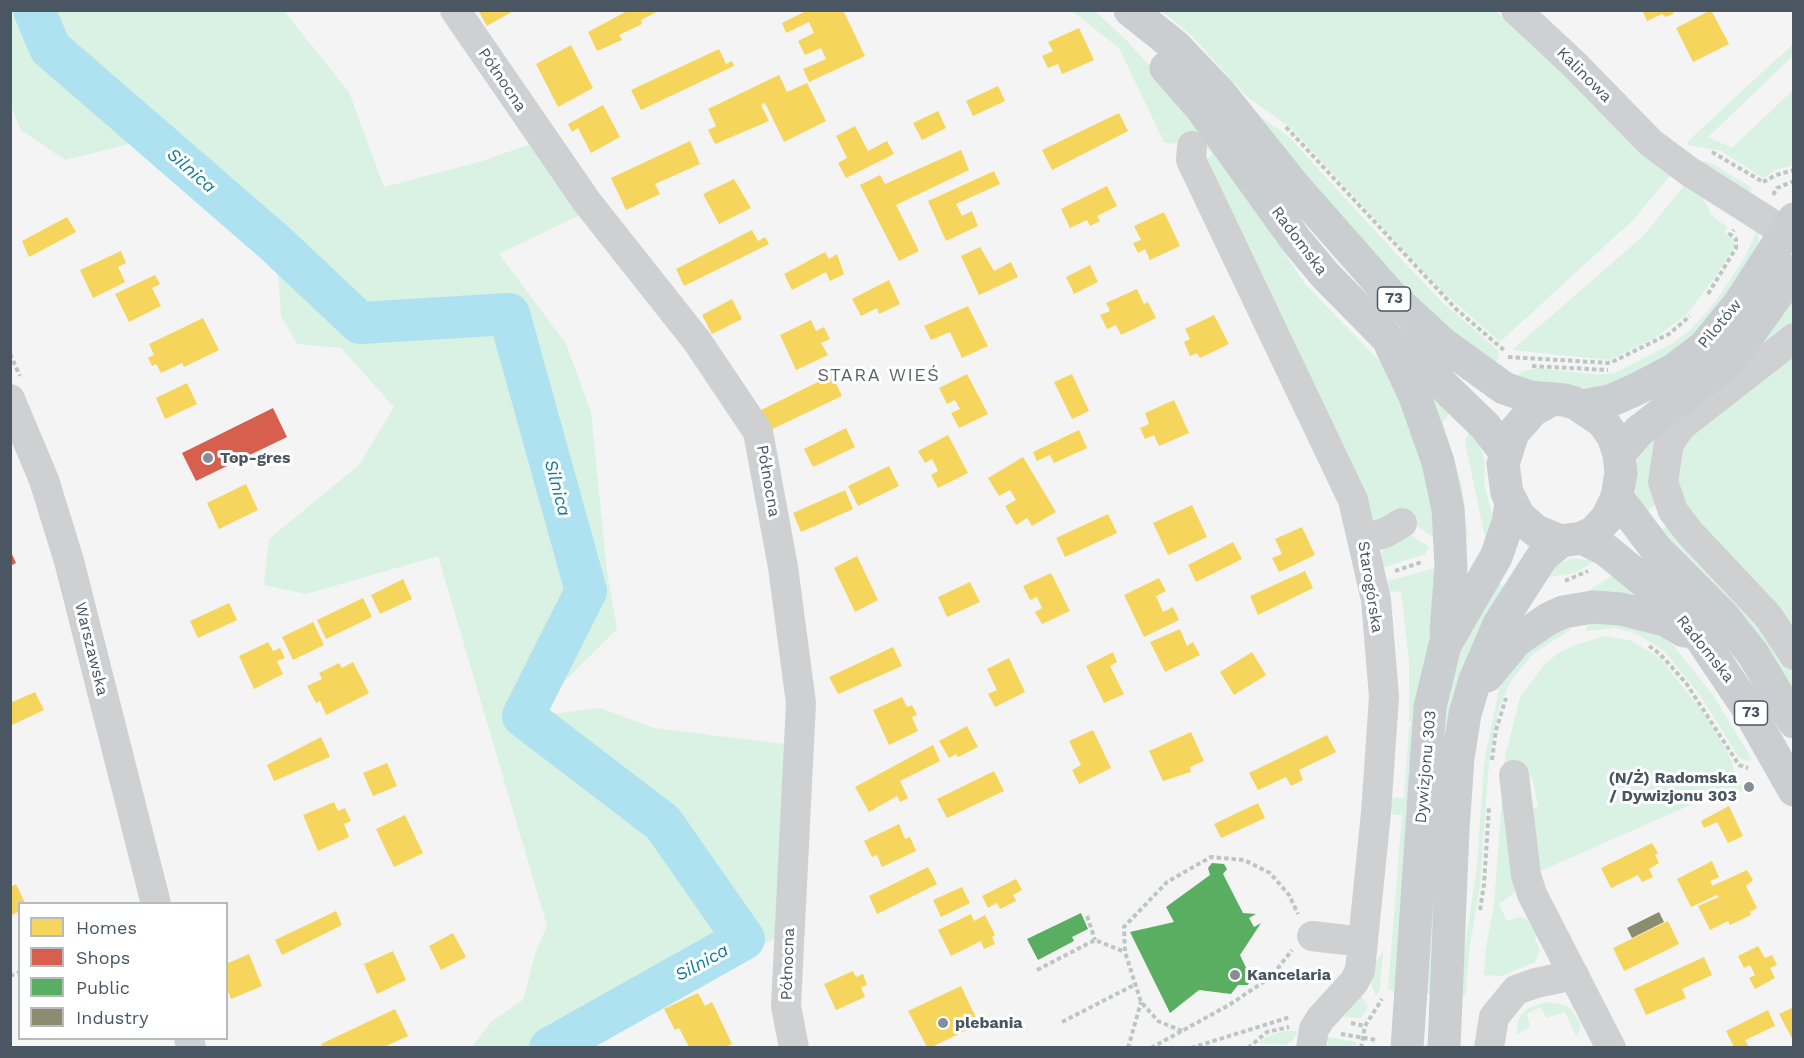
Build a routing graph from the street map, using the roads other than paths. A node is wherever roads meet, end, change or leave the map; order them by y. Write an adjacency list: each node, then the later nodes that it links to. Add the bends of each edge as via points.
1 (455, 10): 32 (street, Północna, via 587,202 697,341 758,432 783,567 801,703 786,1006)
2 (1114, 10): 9 (main road, Radomska / 73, via 1201,108 1310,257)
3 (1130, 10): 11 (main road, Radomska / 73, via 1175,46 1220,93 1295,188 1385,289 1443,344 1504,388 1530,398)
4 (1515, 10): 6 (street, Kalinowa, via 1651,142 1690,172)
5 (1192, 146): 18 (street, Starogórska, via 1191,160 1353,500)
6 (1786, 222): 12 (main road, Pilotów, via 1739,304 1704,347 1675,369 1637,389 1610,401)
7 (1794, 271): 14 (main road, Pilotów, via 1721,367 1639,431)
8 (1794, 338): 22 (street, via 1681,426 1670,443 1663,482 1672,511 1768,616)
9 (1388, 339): 13 (main road, Radomska / 73, via 1442,383); 21 (main road, via 1414,394 1438,462 1448,509 1451,567)
10 (10, 399): 27 (street, Warszawska, via 44,480 69,561)
11 (1551, 400): 12 (main road, 73); 13 (main road, 73, via 1522,419)
12 (1582, 406): 14 (main road, 73, via 1602,421)
13 (1505, 452): 16 (main road, 73, via 1503,476)
14 (1619, 454): 15 (main road, 73)
15 (1617, 497): 19 (main road, 73, via 1607,518 1594,532); 24 (main road, Radomska / 73, via 1656,549 1723,616 1753,654)
16 (1511, 503): 19 (main road, 73, via 1536,531); 21 (main road, Dywizjonu 303, via 1496,557)
17 (1402, 523): 18 (street)
18 (1364, 540): 29 (street, Starogórska, via 1376,600 1384,696)
19 (1572, 540): 20 (main road, Radomska / 73, via 1606,550 1645,582); 23 (main road, Dywizjonu 303, via 1542,557 1499,624)
20 (1702, 640): 23 (main road, via 1644,613 1593,607 1563,612 1516,641 1490,671); 26 (main road, Radomska / 73, via 1747,707)
21 (1444, 645): 33 (main road, Dywizjonu 303, via 1429,718)
22 (1794, 655)
23 (1465, 714): 34 (main road, Dywizjonu 303, via 1453,829)
24 (1794, 722)
25 (1514, 775): 30 (street, via 1526,875)
26 (1794, 790)
27 (156, 902)
28 (1302, 934): 29 (street)
29 (1364, 942): 31 (street, Starogórska, via 1360,970 1353,982)
30 (1574, 975): 35 (street, via 1516,990 1494,1017); 36 (street)
31 (1305, 1037)
32 (794, 1047)
33 (1407, 1047)
34 (1444, 1047)
35 (1489, 1047)
36 (1611, 1047)

